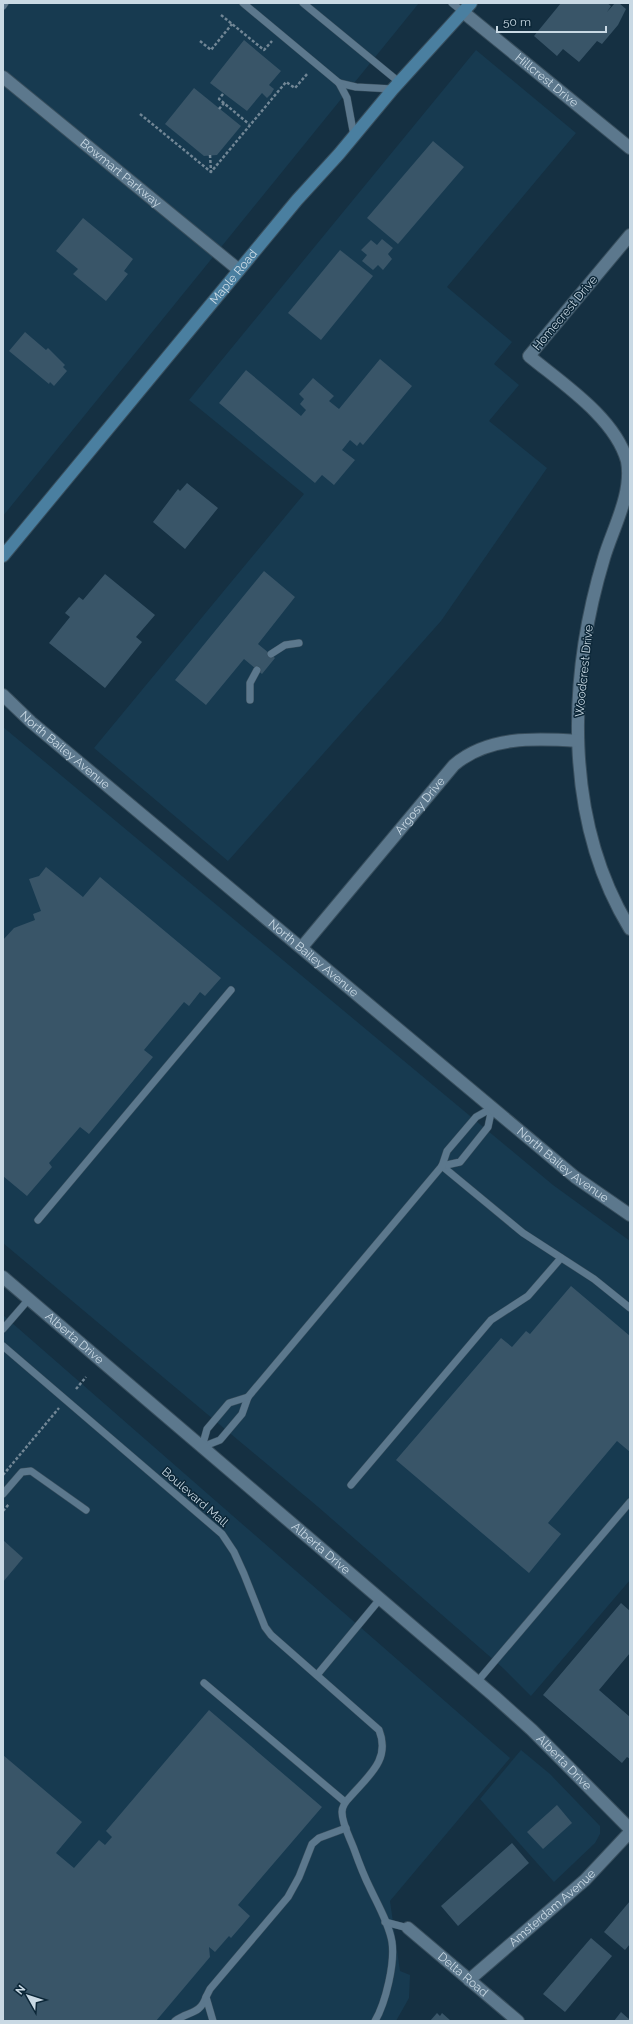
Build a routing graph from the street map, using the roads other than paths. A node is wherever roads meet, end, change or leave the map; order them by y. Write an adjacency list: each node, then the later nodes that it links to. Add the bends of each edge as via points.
1 (5, 3): 5 (lane)
2 (243, 3): 8 (lane)
3 (303, 3): 9 (lane)
4 (452, 3): 6 (lane)
5 (3, 6)
6 (467, 8): 9 (main road, Maple Road); 11 (street, Hillcrest Drive)
7 (3, 76): 13 (street, Bowmart Parkway)
8 (339, 82): 9 (lane, via 356,88); 10 (lane, via 347,98)
9 (396, 85): 10 (main road, Maple Road)
10 (354, 136): 13 (main road, Maple Road)
11 (630, 148)
12 (630, 235): 14 (street, Homecrest Drive, via 529,356)
13 (239, 270): 15 (main road, Maple Road)
14 (601, 417): 21 (street, Woodcrest Drive, via 614,432 622,447 627,462 628,483 594,598 581,679)
15 (3, 556)
16 (299, 643): 17 (lane)
17 (271, 654)
18 (257, 670): 20 (lane, via 250,683)
19 (3, 695): 23 (street, North Bailey Avenue, via 31,722)
20 (250, 700)
21 (578, 741): 22 (street, Woodcrest Drive, via 588,823 606,880); 23 (street, Argosy Drive, via 517,741 480,748 466,755 454,765)
22 (630, 929)
23 (302, 947): 25 (street, North Bailey Avenue)
24 (231, 990): 28 (lane)
25 (492, 1108): 26 (lane, via 476,1117 447,1151); 26 (lane, via 488,1127 460,1162); 27 (street, North Bailey Avenue, via 575,1177)
26 (442, 1166): 29 (lane, via 523,1233); 35 (lane)
27 (630, 1215)
28 (38, 1220)
29 (561, 1258): 32 (lane, via 594,1279); 37 (lane, via 528,1296 491,1320)
30 (3, 1277): 31 (street, Alberta Drive)
31 (29, 1299): 33 (lane); 36 (street, Alberta Drive)
32 (630, 1308)
33 (3, 1329)
34 (3, 1346): 42 (lane, Boulevard Mall, via 222,1534 244,1574 265,1627)
35 (248, 1397): 36 (lane, via 242,1414 220,1440); 36 (lane, via 229,1403 207,1429)
36 (202, 1447): 41 (street, Alberta Drive)
37 (351, 1485)
38 (3, 1494): 40 (lane, via 22,1472 28,1470)
39 (630, 1502): 43 (lane)
40 (86, 1510)
41 (380, 1599): 42 (lane); 43 (street, Alberta Drive)
42 (317, 1675): 45 (lane, Boulevard Mall, via 373,1723 383,1738 384,1748 379,1763)
43 (478, 1682): 47 (street, Alberta Drive, via 532,1730)
44 (204, 1683): 45 (lane)
45 (345, 1802): 46 (lane, via 342,1812)
46 (346, 1828): 49 (lane); 52 (lane, via 319,1838 312,1844 288,1897 215,1981)
47 (630, 1829)
48 (630, 1832): 51 (street, Amsterdam Avenue, via 585,1880)
49 (385, 1922): 50 (lane); 55 (lane, via 392,1942 390,1976 386,1995)
50 (408, 1928): 51 (street, Delta Road)
51 (469, 1980): 56 (street, Delta Road)
52 (206, 1997): 53 (lane, via 198,2010); 54 (lane)
53 (175, 2021)
54 (213, 2021)
55 (375, 2021)
56 (518, 2021)

